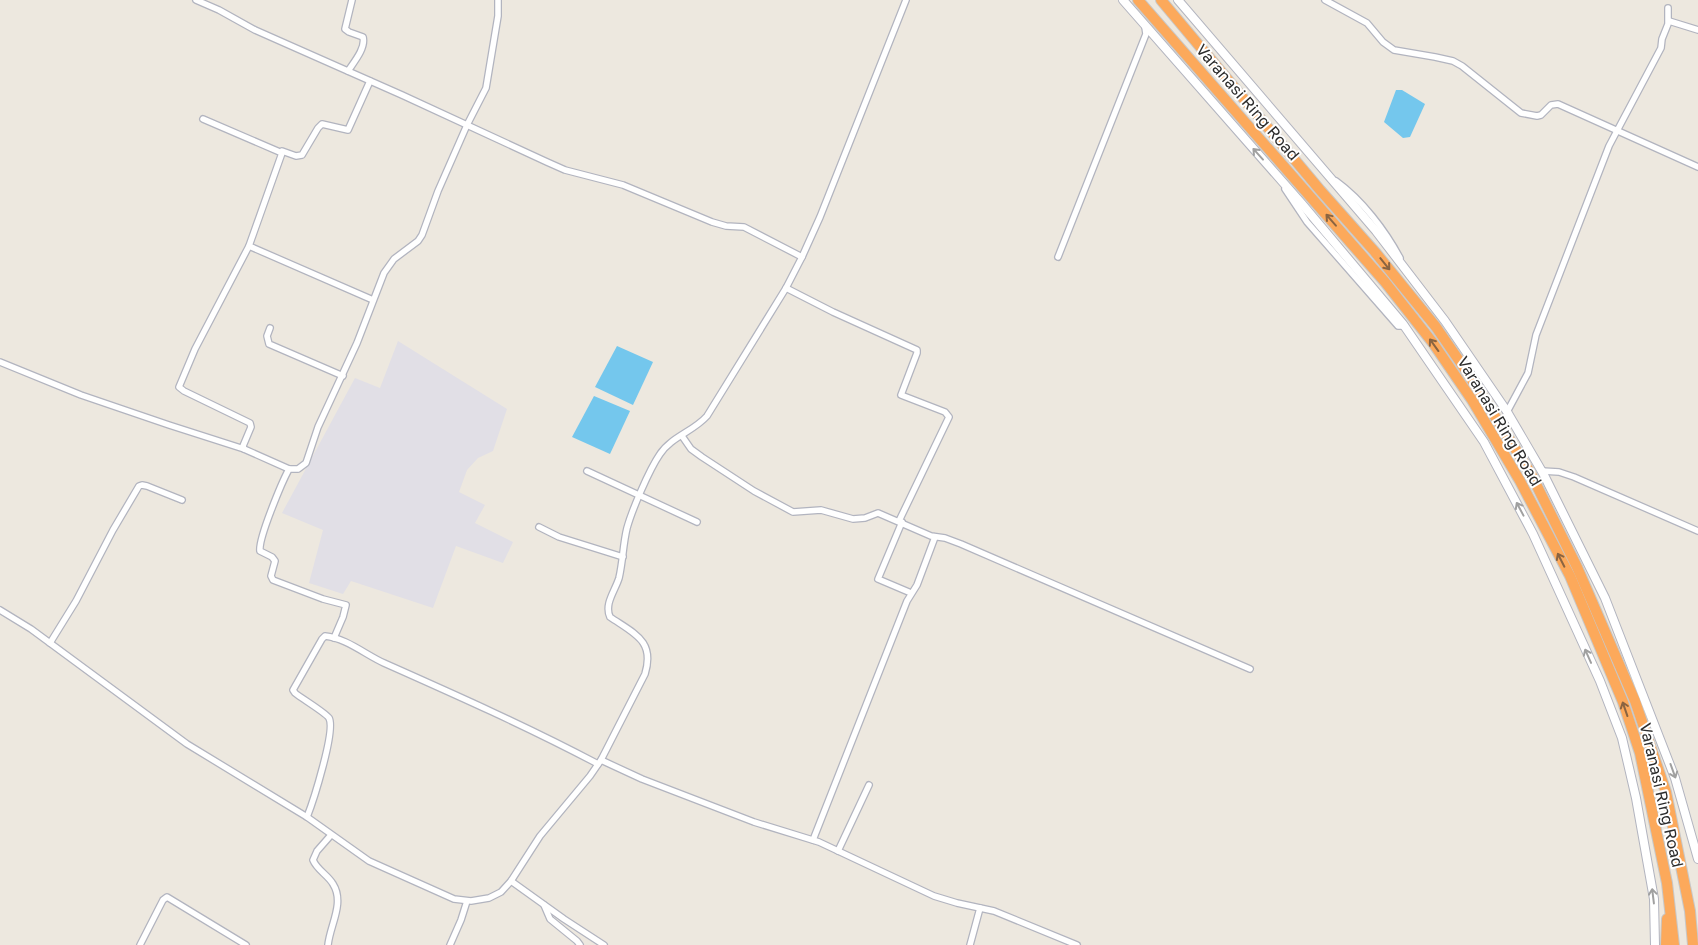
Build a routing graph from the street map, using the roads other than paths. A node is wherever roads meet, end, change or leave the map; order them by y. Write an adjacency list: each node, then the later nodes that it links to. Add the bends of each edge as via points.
1 (196, 0): 14 (street)
2 (352, 0): 14 (street, via 345,28 364,39)
3 (498, 0): 17 (street, via 488,81)
4 (906, 0): 23 (street)
5 (1122, 0): 12 (street)
6 (1138, 0): 56 (highway, Varanasi Ring Road, one-way to 6, via 1640,753 1623,702 1570,576 1477,408 1433,343 1385,282)
7 (1161, 0): 72 (highway, one-way to 72, via 1436,327 1531,474 1577,567 1635,701 1666,792)
8 (1178, 0): 29 (street, via 1376,231)
9 (1325, 0): 18 (street, via 1367,23 1394,50 1453,61 1462,66 1521,113 1541,116 1551,105 1558,104)
10 (1668, 8): 11 (street)
11 (1668, 21): 13 (street); 18 (street, via 1661,48)
12 (1145, 27): 22 (street, via 1146,34); 69 (street, one-way to 12, via 1654,899 1622,738 1600,681 1533,534 1484,442 1405,326)
13 (1698, 30)
14 (348, 71): 15 (street)
15 (370, 81): 17 (street); 19 (street, via 348,130 322,124 302,155)
16 (203, 120): 19 (street)
17 (467, 124): 23 (street, via 565,170 623,185 712,222 744,227); 25 (street, via 420,239 388,266)
18 (1616, 130): 20 (street); 29 (street, via 1536,335 1528,373)
19 (282, 151): 21 (street)
20 (1698, 167)
21 (249, 246): 25 (street); 31 (street, via 195,349 179,387 250,423)
22 (1058, 256)
23 (802, 258): 24 (street)
24 (786, 288): 30 (street, via 707,416); 38 (street, via 917,350 901,395 949,417)
25 (373, 300): 28 (street)
26 (270, 328): 28 (street, via 269,344)
27 (0, 362): 31 (street, via 81,395)
28 (343, 376): 32 (street, via 318,427 306,464 302,468)
29 (1507, 412): 34 (street)
30 (682, 436): 35 (street, via 660,454); 38 (street, via 702,457 793,512 821,510 859,519 878,513)
31 (244, 449): 32 (street)
32 (289, 469): 45 (street, via 259,548 275,560 273,580 323,599 344,603 346,607)
33 (587, 471): 35 (street)
34 (1542, 471): 40 (street, via 1559,472); 54 (street, one-way to 54, via 1605,598 1676,778)
35 (640, 495): 37 (street); 42 (street, via 627,530)
36 (182, 500): 46 (street, via 139,486)
37 (698, 522)
38 (900, 522): 41 (street); 43 (street, via 878,579)
39 (539, 526): 42 (street, via 559,537)
40 (1698, 531)
41 (935, 537): 43 (street); 47 (street, via 961,544)
42 (623, 557): 48 (street, via 608,612 610,617 641,638 646,646 648,665)
43 (912, 593): 52 (street)
44 (0, 610): 46 (street)
45 (334, 638): 48 (street); 50 (street, via 325,636 322,639 293,690 328,716 331,725 320,778)
46 (50, 643): 50 (street, via 187,744)
47 (1250, 669)
48 (599, 762): 52 (street, via 754,822); 55 (street, via 540,836)
49 (870, 785): 53 (street)
50 (307, 817): 51 (street)
51 (331, 835): 57 (street, via 369,861 454,899); 63 (street, via 316,851 313,860 333,883 338,896)
52 (814, 840): 53 (street)
53 (838, 851): 59 (street, via 934,896)
54 (1698, 859)
55 (511, 881): 57 (street, via 489,898); 58 (street)
56 (1668, 889): 70 (highway); 71 (highway, Varanasi Ring Road)
57 (466, 901): 64 (street)
58 (544, 905): 60 (street); 65 (street, via 550,919)
59 (980, 908): 67 (street); 68 (street)
60 (589, 935): 65 (street); 66 (street)
61 (140, 945): 62 (street, via 167,897)
62 (246, 945)
63 (328, 945)
64 (450, 945)
65 (580, 945)
66 (604, 945)
67 (970, 945)
68 (1077, 945)
69 (1655, 945)
70 (1666, 945)
71 (1674, 945)
72 (1694, 945)

